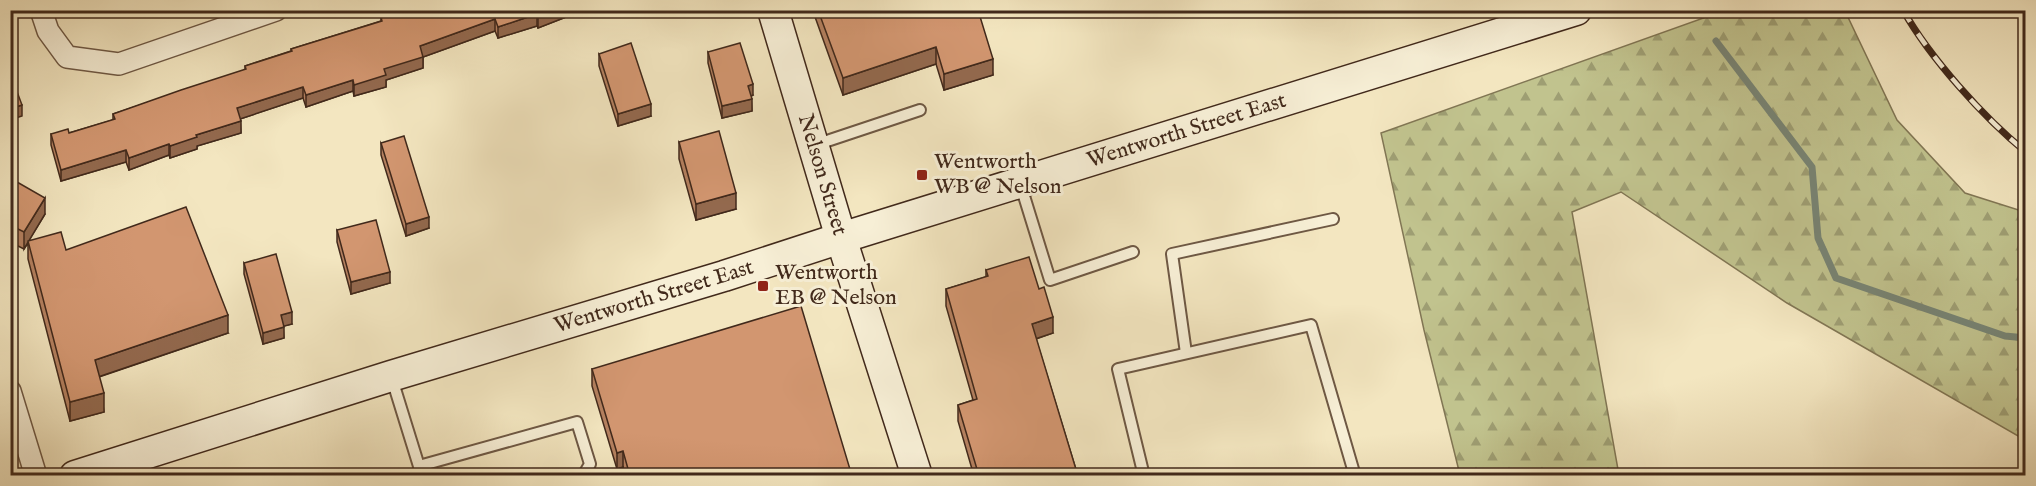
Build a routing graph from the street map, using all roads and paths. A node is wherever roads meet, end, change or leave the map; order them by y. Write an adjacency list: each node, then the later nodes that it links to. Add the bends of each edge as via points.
1 (41, 10): 2 (street, via 48,31 67,57 119,64)
2 (276, 10)
3 (773, 10): 6 (main road, Nelson Street)
4 (1575, 10): 7 (main road, Wentworth Street East)
5 (920, 110): 6 (lane)
6 (815, 145): 9 (main road, Nelson Street)
7 (1020, 183): 9 (main road, Wentworth Street East); 10 (lane, via 1050,280)
8 (1333, 219): 11 (lane, via 1172,254)
9 (842, 238): 12 (main road, Wentworth Street East); 18 (main road, Nelson Street)
10 (1133, 252)
11 (1186, 353): 19 (lane, via 1118,369); 20 (lane, via 1311,325)
12 (391, 376): 14 (lane); 16 (main road, Wentworth Street East)
13 (10, 391): 15 (street)
14 (421, 471): 17 (lane, via 577,422 590,464)
15 (36, 476)
16 (75, 476)
17 (583, 476)
18 (917, 476)
19 (1144, 476)
20 (1355, 476)

